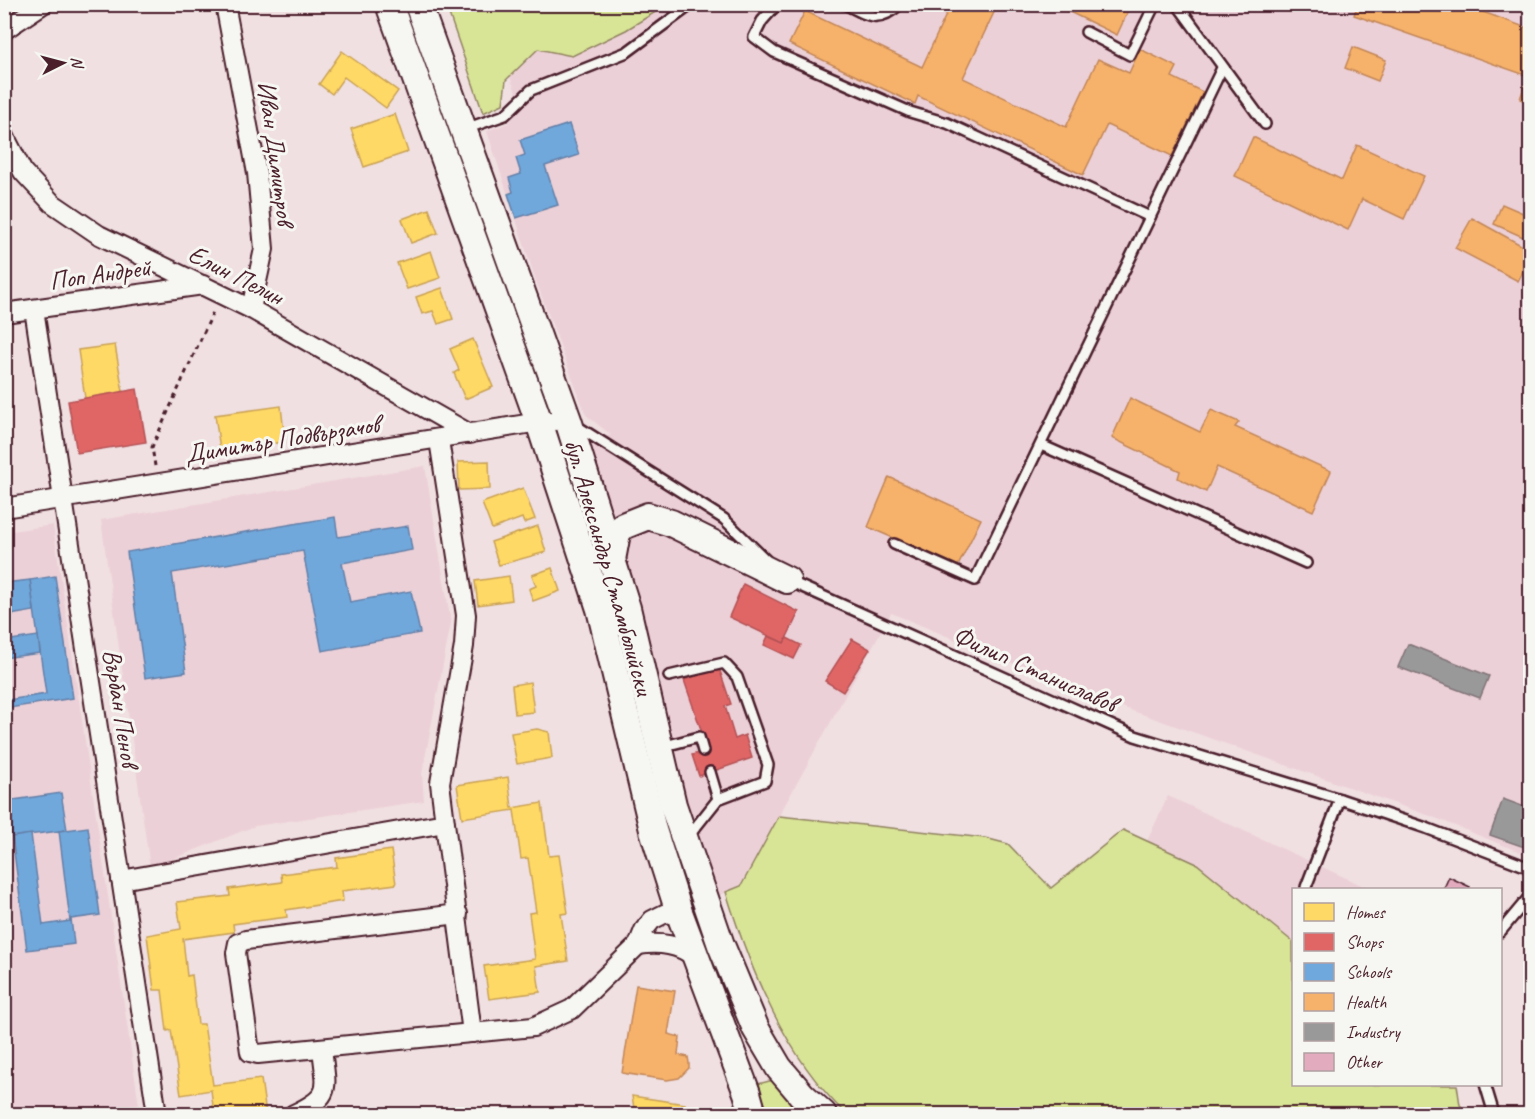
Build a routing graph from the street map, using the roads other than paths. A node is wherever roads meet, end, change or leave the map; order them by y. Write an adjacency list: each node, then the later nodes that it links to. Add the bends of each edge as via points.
1 (44, 4): 11 (street)
2 (225, 4): 20 (street, Иван Димитров, via 257,173 264,249)
3 (389, 4): 23 (main road, бул. Александър Стамболийски)
4 (418, 4): 15 (main road, бул. Александър Стамболийски)
5 (692, 4): 15 (lane, via 627,52 531,90 505,115)
6 (777, 4): 17 (lane, via 754,37 774,52 910,112 947,123)
7 (845, 4): 8 (lane, via 870,16 883,17)
8 (900, 4)
9 (1155, 4): 12 (lane, via 1130,55)
10 (1177, 4): 13 (lane)
11 (4, 30)
12 (1086, 32)
13 (1222, 68): 14 (lane); 17 (lane)
14 (1266, 124)
15 (463, 130): 22 (main road, бул. Александър Стамболийски)
16 (4, 135): 18 (street, Елин Пелин, via 23,172 52,203 99,235)
17 (1150, 218): 26 (lane)
18 (203, 285): 19 (street, Поп Андрей); 20 (street, Елин Пелин)
19 (34, 309): 21 (street, Поп Андрей); 27 (street, Върбан Пенов)
20 (251, 309): 24 (street, Елин Пелин)
21 (4, 313)
22 (568, 420): 23 (street, Димитър Подвързачов); 30 (main road, бул. Александър Стамболийски); 32 (lane, Филип Станиславов, via 724,519)
23 (539, 423): 24 (street, Димитър Подвързачов); 34 (main road, бул. Александър Стамболийски, via 600,609 621,694)
24 (470, 434): 25 (street, Димитър Подвързачов)
25 (439, 440): 27 (street, Димитър Подвързачов); 39 (street, via 466,615 440,783)
26 (1041, 446): 29 (lane, via 975,580); 31 (lane)
27 (63, 499): 28 (street, Димитър Подвързачов); 42 (street, Върбан Пенов)
28 (4, 508)
29 (894, 544)
30 (612, 561): 32 (main road, via 617,533 623,526 648,516); 34 (main road, бул. Александър Стамболийски, via 627,608)
31 (1306, 563)
32 (787, 580): 38 (lane, Филип Станиславов, via 1135,736)
33 (669, 676): 37 (lane, via 724,663 737,677 768,765 765,781)
34 (644, 751): 35 (lane, via 699,737); 40 (main road, бул. Александър Стамболийски); 45 (main road, бул. Александър Стамболийски, via 653,830)
35 (704, 751)
36 (710, 772): 37 (lane)
37 (718, 799): 40 (lane)
38 (1340, 799): 41 (lane, Филип Станиславов); 43 (lane)
39 (445, 824): 42 (street); 46 (street)
40 (685, 841): 50 (main road, бул. Александър Стамболийски)
41 (1530, 868)
42 (121, 880): 54 (street, Върбан Пенов)
43 (1306, 887)
44 (1530, 896): 47 (lane)
45 (680, 912): 48 (street, via 652,920); 49 (main road, бул. Александър Стамболийски); 50 (main road, via 703,933)
46 (458, 914): 51 (street); 52 (street, via 238,943 236,953 251,1054)
47 (1502, 930)
48 (638, 945): 49 (street, via 674,946); 51 (street, via 572,1009 533,1027)
49 (696, 958): 56 (main road, бул. Александър Стамболийски)
50 (741, 995): 57 (main road, бул. Александър Стамболийски, via 779,1068)
51 (472, 1033): 52 (street)
52 (321, 1048): 55 (street, via 324,1096)
53 (1486, 1086): 58 (lane)
54 (157, 1114)
55 (294, 1114)
56 (753, 1114)
57 (823, 1114)
58 (1494, 1114)

